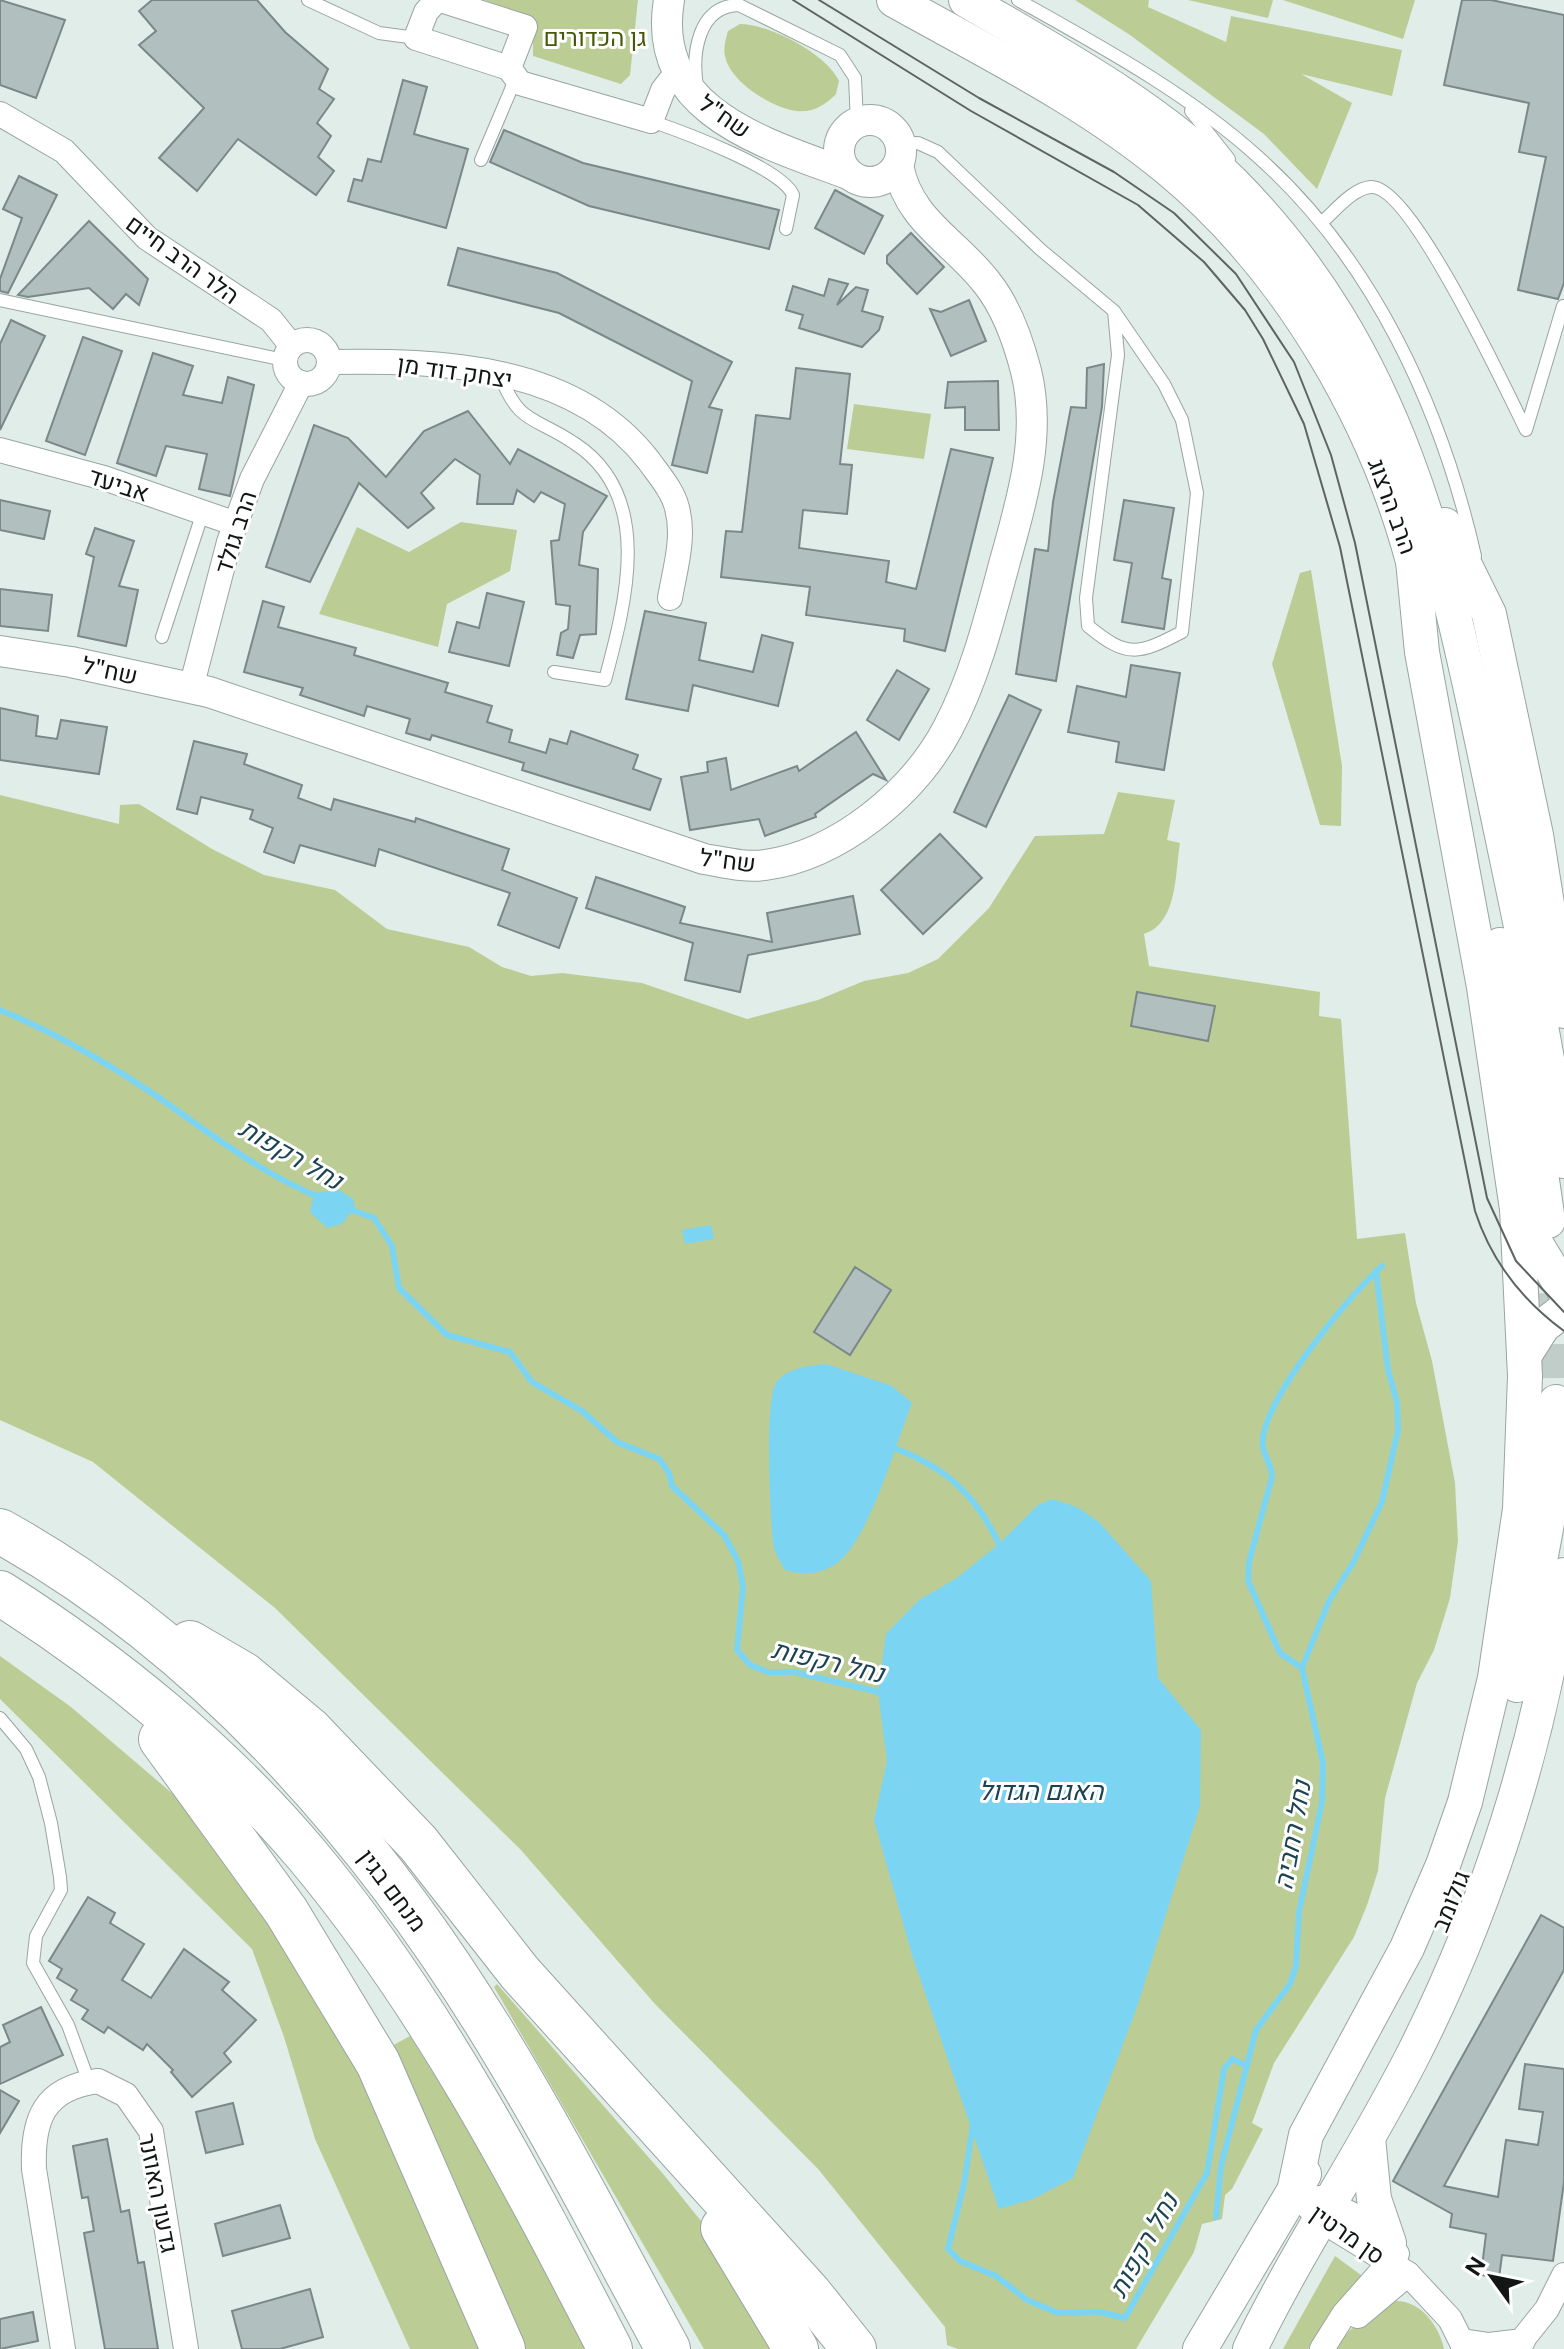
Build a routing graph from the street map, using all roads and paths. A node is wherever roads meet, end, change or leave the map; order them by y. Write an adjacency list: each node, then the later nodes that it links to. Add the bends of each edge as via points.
1 (308, 0): 9 (lane, via 379,33)
2 (441, 0): 9 (street, via 426,12); 11 (street, via 525,27)
3 (669, 0): 8 (street, שח"ל)
4 (684, 0): 8 (street)
5 (894, 0): 45 (main road, הרב הרצוג, via 1086,109 1167,167 1212,208 1263,267 1332,372 1372,447 1413,561 1422,652)
6 (966, 0): 23 (main road, הרב הרצוג, via 1170,127 1233,183)
7 (1018, 0): 12 (lane, הרב הרצוג)
8 (666, 36): 10 (street, שח"ל)
9 (416, 38): 11 (street)
10 (677, 72): 13 (street, שח"ל); 15 (street)
11 (512, 74): 15 (street); 19 (lane)
12 (1180, 98): 21 (lane, הרב הרצוג, via 1256,154); 23 (lane, הרב הרצוג, via 1243,178)
13 (703, 105): 16 (lane, via 695,72 699,37 715,12 739,5 840,55 855,78); 17 (street, שח"ל)
14 (0, 114): 28 (street, הלר הרב חיים, via 64,151 147,238 271,320)
15 (651, 121): 22 (lane, via 783,181 793,195)
16 (850, 128): 17 (street, שח"ל, via 812,145); 18 (street, via 882,123 895,133); 20 (street, via 839,159)
17 (772, 145): 20 (street, שח"ל)
18 (899, 155): 20 (street, via 883,180); 24 (street, שח"ל, via 904,192); 27 (lane, via 918,143 938,152)
19 (481, 160)
20 (855, 178): 24 (street, שח"ל)
21 (1322, 222): 26 (lane, via 1364,189 1377,188 1391,199 1431,249 1526,430); 37 (lane, הרב הרצוג, via 1380,309 1413,372 1447,460)
22 (786, 229)
23 (1277, 232): 33 (main road, הרב הרצוג, via 1347,335)
24 (939, 236): 41 (street, שח"ל, via 967,259 1006,312 1033,409 1030,457 999,584 948,728 905,786 839,838 792,860 761,866 704,859)
25 (0, 300): 28 (lane)
26 (1563, 306)
27 (1114, 311): 27 (lane, via 1182,420 1197,493 1182,632 1135,650 1113,647 1088,626 1086,598 1118,355)
28 (288, 353): 29 (street, via 313,341 324,348); 31 (street, via 288,375)
29 (329, 362): 30 (street, יצחק דוד מן, via 414,361); 31 (street, via 323,377)
30 (500, 373): 36 (street, יצחק דוד מן, via 558,393 608,420 647,458 677,506 681,538); 40 (lane, via 521,416 556,431 604,468 620,495 628,532 619,628 605,680)
31 (301, 383): 35 (street, הרב גולד, via 252,479)
32 (0, 450): 34 (street, אביעד)
33 (1411, 465): 37 (main road); 44 (main road, הרב הרצוג, via 1450,597 1474,704 1551,1070)
34 (203, 512): 35 (street, אביעד); 38 (lane)
35 (236, 524): 41 (street, הרב גולד)
36 (670, 598)
37 (1489, 614): 42 (main road)
38 (162, 637)
39 (0, 651): 41 (street, שח"ל)
40 (554, 672)
41 (191, 688)
42 (1560, 975): 43 (main road)
43 (1564, 1011)
44 (1564, 1161)
45 (1532, 1215): 46 (main road, via 1547,1267); 48 (main road)
46 (1564, 1290)
47 (1564, 1310): 48 (main road, via 1543,1326)
48 (1524, 1356): 61 (main road, via 1524,1457 1515,1556 1495,1678 1465,1802 1407,1948 1306,2135)
49 (1556, 1402): 61 (main road, גולומב, via 1536,1594 1483,1812 1421,1968)
50 (0, 1531): 53 (highway, מנחם בגין)
51 (1564, 1575): 57 (main road, גולומב, via 1529,1745)
52 (0, 1593): 54 (highway, מנחם בגין)
53 (106, 1599): 59 (highway, via 243,1674 310,1730 418,1843 520,1973); 72 (highway, מנחם בגין, via 201,1676 297,1771 394,1890 494,2035)
54 (100, 1661): 70 (highway, via 227,1826 335,1987 378,2063); 71 (highway, מנחם בגין, via 237,1782 306,1855 392,1968 528,2189)
55 (1564, 1685): 57 (main road, via 1539,1785 1520,1834)
56 (0, 1718): 58 (lane, via 26,1749 39,1777 60,1877 61,1890 36,1936 33,1963 68,2025)
57 (1467, 1932): 60 (main road, גולומב, via 1415,2052)
58 (89, 2082): 68 (street, via 46,2104 33,2142); 69 (street, גדעון האוזנר, via 126,2095 151,2131)
59 (655, 2123): 73 (highway); 74 (highway)
60 (1368, 2138): 62 (main road, גולומב); 63 (main road, via 1374,2199)
61 (1294, 2192): 62 (street, סן מרטין); 75 (main road, גולומב)
62 (1326, 2210): 63 (street, סן מרטין); 76 (main road, גולומב)
63 (1396, 2259): 65 (street, סן מרטין, via 1450,2319); 67 (street)
64 (1564, 2275): 66 (street, via 1547,2309)
65 (1463, 2345): 66 (street)
66 (1519, 2345)
67 (1323, 2346)
68 (63, 2349)
69 (186, 2349)
70 (503, 2349)
71 (610, 2349)
72 (668, 2349)
73 (796, 2349)
74 (854, 2349)
75 (1200, 2349)
76 (1250, 2349)

